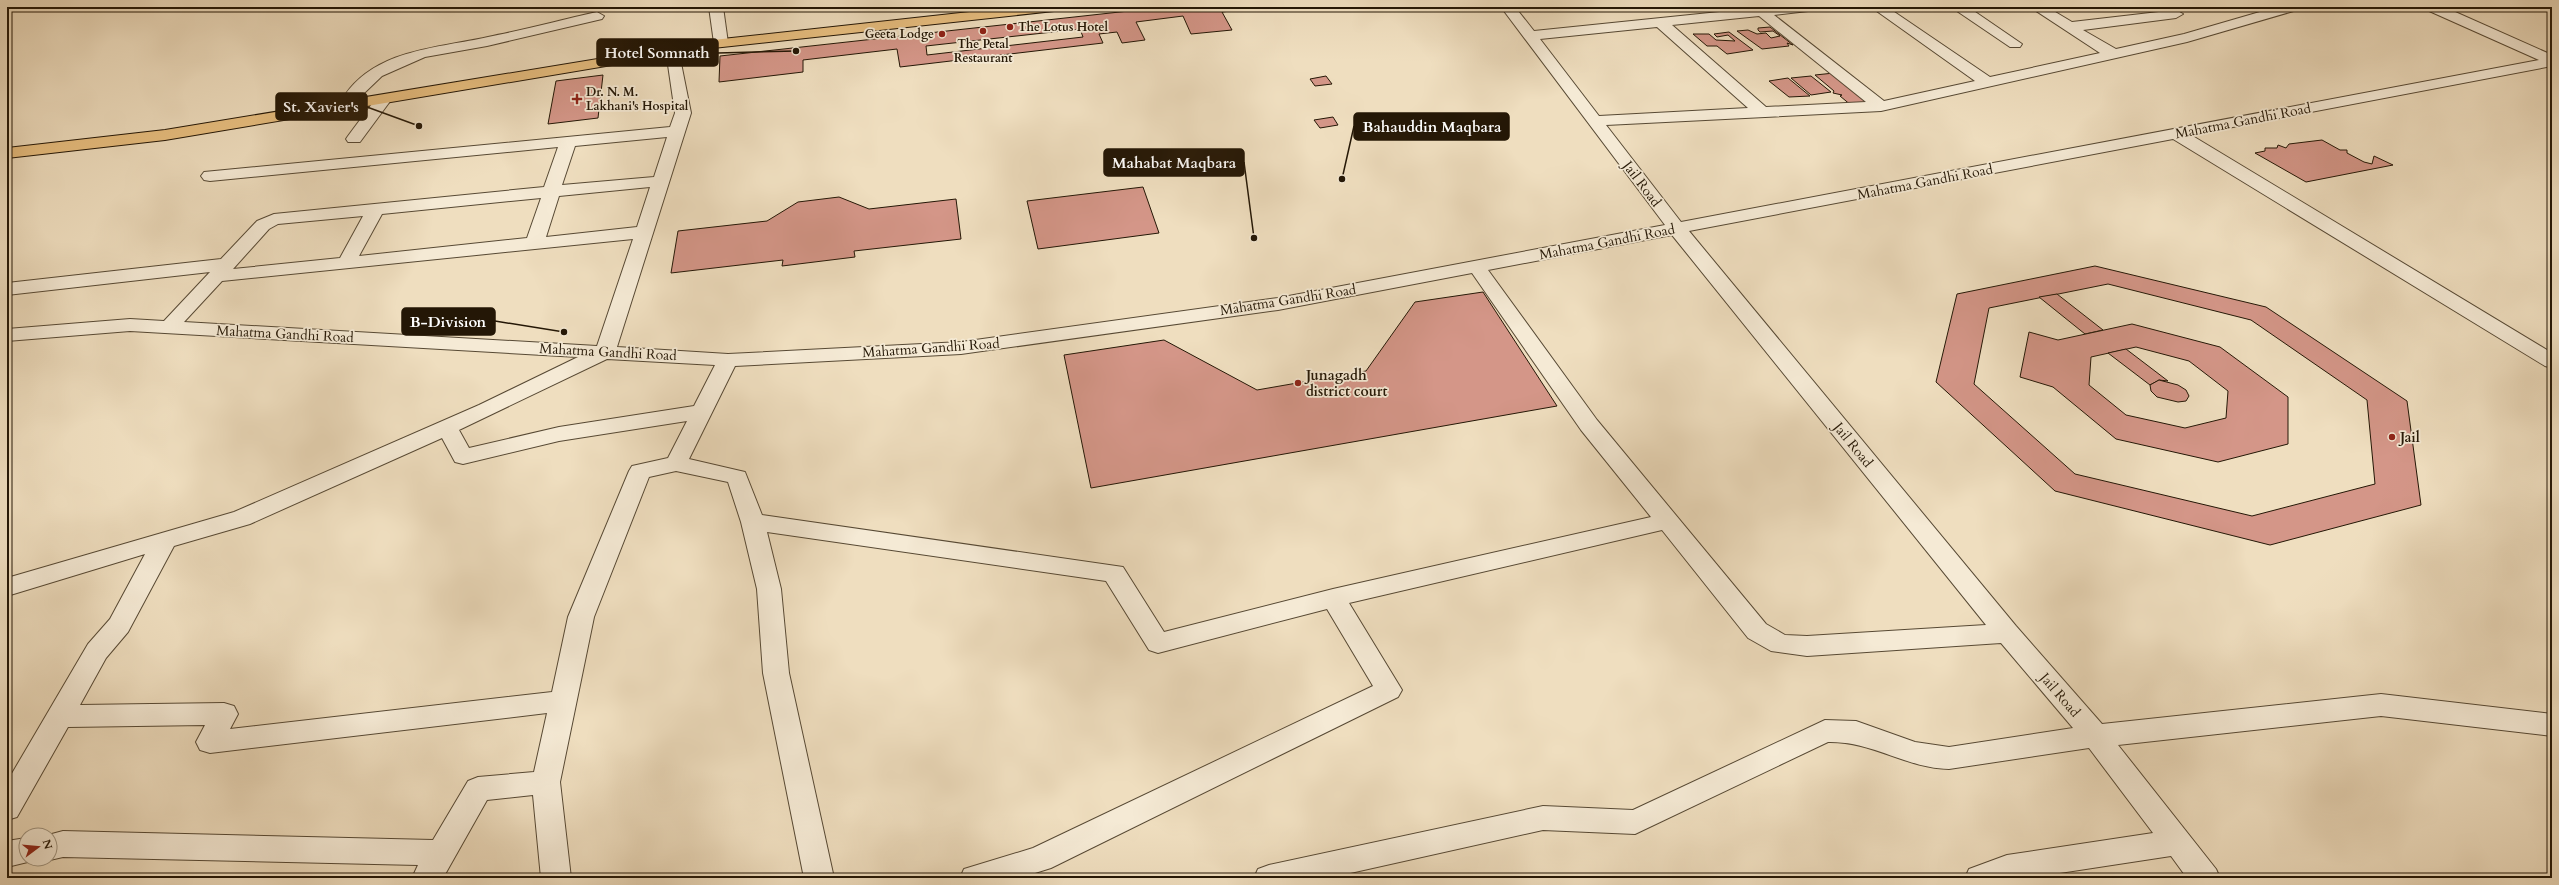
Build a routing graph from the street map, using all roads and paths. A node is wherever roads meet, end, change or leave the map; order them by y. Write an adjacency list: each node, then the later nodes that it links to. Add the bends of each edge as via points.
1 (716, 7): 19 (street)
2 (998, 7): 19 (main road)
3 (1054, 7): 19 (main road)
4 (1508, 7): 18 (street, Jail Road)
5 (1808, 7): 12 (street)
6 (1878, 7): 24 (street)
7 (1958, 7): 20 (street)
8 (2038, 7): 16 (street)
9 (2163, 7): 13 (street)
10 (2432, 7): 23 (street)
11 (2282, 8): 17 (street)
12 (1762, 12): 15 (street); 27 (street)
13 (2176, 14): 16 (street); 17 (street)
14 (597, 16): 25 (street, via 488,42 421,53 377,73)
15 (1661, 22): 18 (street); 28 (street)
16 (2070, 27): 22 (street)
17 (2209, 31): 22 (street)
18 (1531, 36): 29 (street, Jail Road)
19 (721, 40): 21 (main road); 25 (main road, via 675,42)
20 (2015, 44)
21 (672, 51): 26 (main road); 30 (street, via 684,113)
22 (2111, 53): 24 (street)
23 (2552, 61): 31 (street, Mahatma Gandhi Road)
24 (1987, 82): 27 (street)
25 (353, 95): 34 (main road, via 213,118)
26 (383, 100): 32 (street); 35 (main road, via 164,135)
27 (1881, 106): 28 (street)
28 (1762, 112): 29 (street)
29 (1595, 121): 40 (street, Jail Road)
30 (677, 130): 33 (street); 37 (street)
31 (2177, 134): 40 (street, Mahatma Gandhi Road); 51 (street)
32 (354, 139)
33 (568, 141): 36 (street); 38 (street)
34 (7, 146)
35 (7, 153)
36 (210, 176)
37 (661, 181): 38 (street); 41 (street)
38 (552, 191): 39 (street); 42 (street)
39 (376, 208): 43 (street); 45 (street, via 274,219 263,225)
40 (1677, 229): 44 (street, Mahatma Gandhi Road); 60 (street, Jail Road)
41 (644, 232): 42 (street); 49 (street)
42 (535, 243): 43 (street)
43 (346, 263): 45 (street)
44 (1477, 267): 50 (street, Mahatma Gandhi Road, via 1278,304 961,348); 55 (street, via 1588,425)
45 (222, 270): 46 (street); 47 (street)
46 (7, 289)
47 (169, 327): 48 (street, Mahatma Gandhi Road, via 130,325); 49 (street, Mahatma Gandhi Road)
48 (7, 335)
49 (605, 352): 50 (street, Mahatma Gandhi Road); 53 (street)
50 (728, 360): 52 (street)
51 (2552, 362)
52 (702, 412): 53 (street, via 558,434 463,457); 54 (street)
53 (447, 428): 57 (street, via 242,518)
54 (676, 464): 56 (street, via 737,476); 61 (street, via 640,471 581,617)
55 (1667, 521): 59 (street); 60 (street, via 1757,631 1780,644 1807,646)
56 (753, 522): 59 (street, via 1114,573 1158,643); 74 (street, via 769,589 776,673)
57 (165, 540): 58 (street); 62 (street, via 119,625 97,650)
58 (7, 587)
59 (1333, 598): 75 (street, via 1389,690 1040,859)
60 (2007, 633): 64 (street, Jail Road)
61 (563, 701): 62 (street, via 210,742 224,714); 65 (street)
62 (60, 716): 66 (street)
63 (2552, 725): 64 (street, via 2381,705)
64 (2096, 736): 67 (street, Jail Road); 76 (street, via 1949,758 1932,758 1901,750 1858,732 1825,730 1635,822 1543,818)
65 (546, 782): 70 (street, via 478,789); 73 (street)
66 (7, 808)
67 (2177, 842): 77 (street, via 2007,868); 78 (street, Jail Road)
68 (58, 845): 70 (street)
69 (18, 852): 71 (street)
70 (441, 853): 72 (street)
71 (7, 854)
72 (427, 878)
73 (556, 878)
74 (819, 878)
75 (975, 878)
76 (1269, 878)
77 (1980, 878)
78 (2205, 878)

